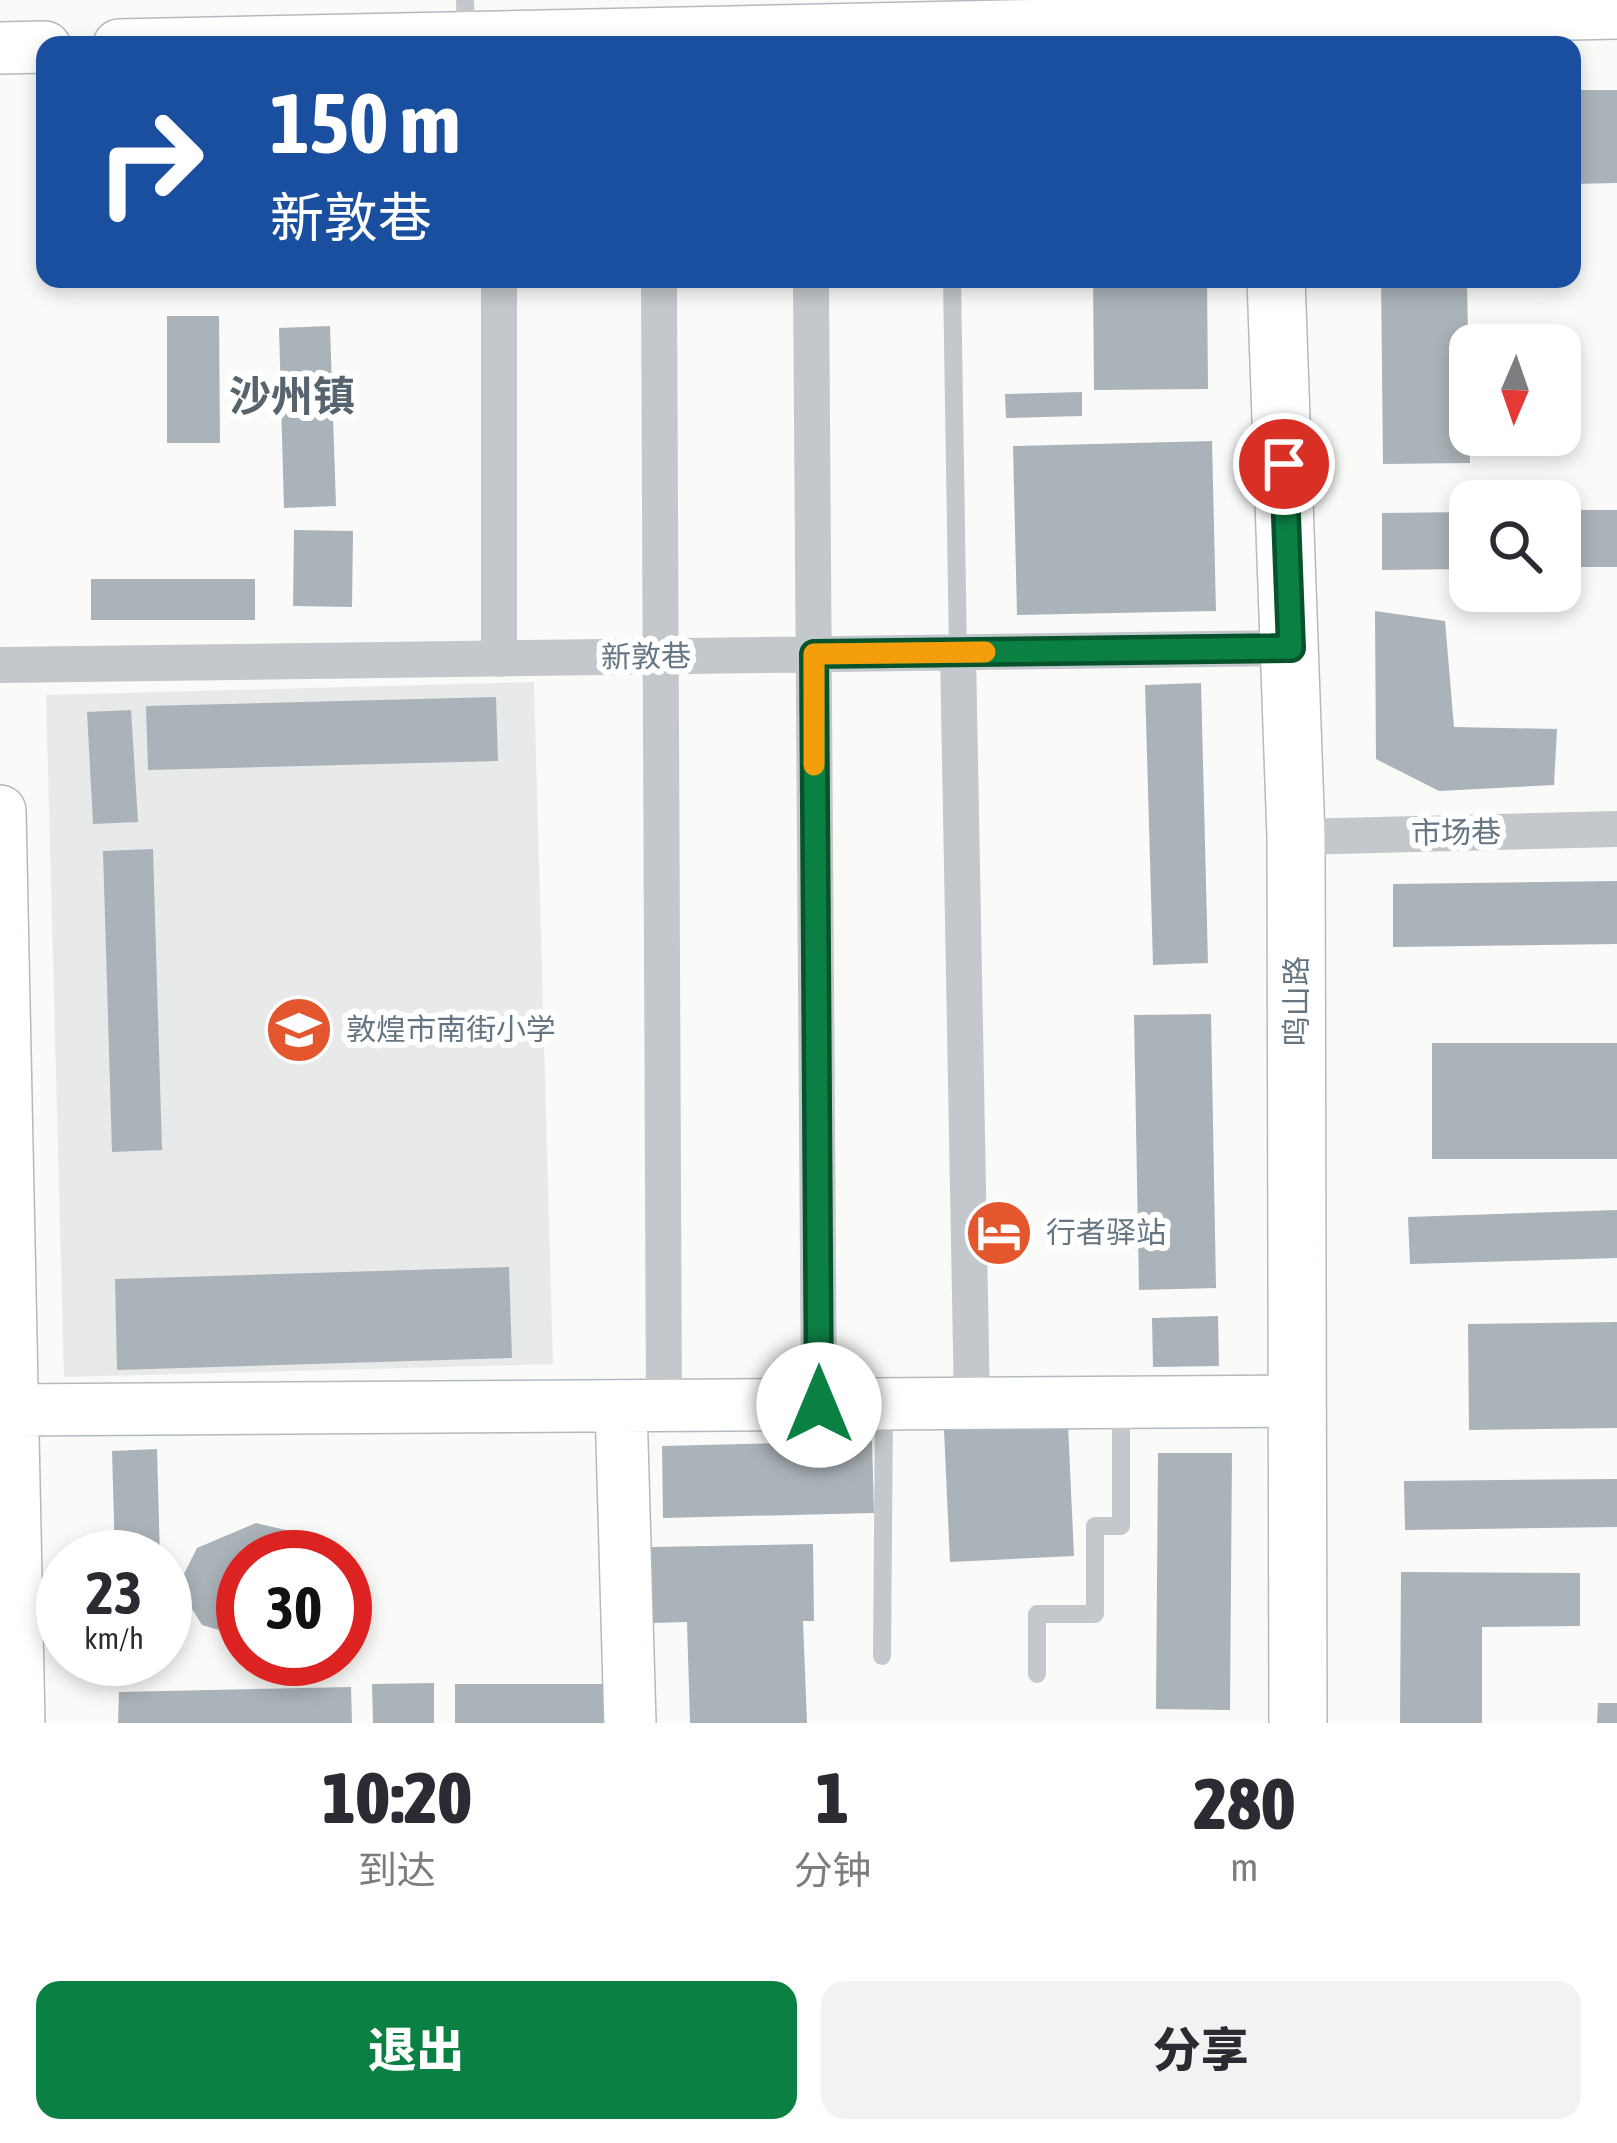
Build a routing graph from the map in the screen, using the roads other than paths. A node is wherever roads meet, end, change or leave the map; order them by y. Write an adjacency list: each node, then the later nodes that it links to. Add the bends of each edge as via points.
1 (1617, 13): 2 (street)
2 (1266, 22): 3 (street)
3 (947, 29): 5 (street)
4 (483, 30): 6 (street); 7 (street)
5 (798, 30): 6 (street)
6 (636, 33)
7 (337, 36)
8 (36, 46): 9 (street)
9 (0, 47)
10 (499, 288): 19 (street)
11 (658, 288): 18 (street)
12 (811, 288): 17 (street)
13 (952, 288): 16 (lane)
14 (1276, 288): 15 (main road, 鸣山路)
15 (1291, 648): 16 (street, 新敦巷); 23 (main road, 鸣山路)
16 (958, 652): 17 (street, 新敦巷); 28 (street)
17 (814, 654): 18 (street, 新敦巷); 29 (street)
18 (661, 657): 19 (street, 新敦巷); 30 (street)
19 (499, 658): 20 (street, 新敦巷)
20 (0, 665)
21 (0, 811): 24 (street)
22 (1617, 829): 23 (street, 市场巷)
23 (1296, 837): 25 (main road, 鸣山路)
24 (2, 975): 31 (street)
25 (1298, 1401): 26 (street); 37 (main road, 鸣山路)
26 (1121, 1403): 28 (street); 34 (lane, via 1121,1526 1096,1526 1095,1614 1036,1614)
27 (884, 1404): 28 (street); 29 (street); 33 (lane)
28 (972, 1404)
29 (819, 1405): 30 (street)
30 (643, 1406): 31 (street); 36 (street)
31 (13, 1410): 32 (street)
32 (9, 1616): 35 (street)
33 (882, 1656)
34 (1036, 1674)
35 (20, 1723)
36 (629, 1723)
37 (1298, 1723)

